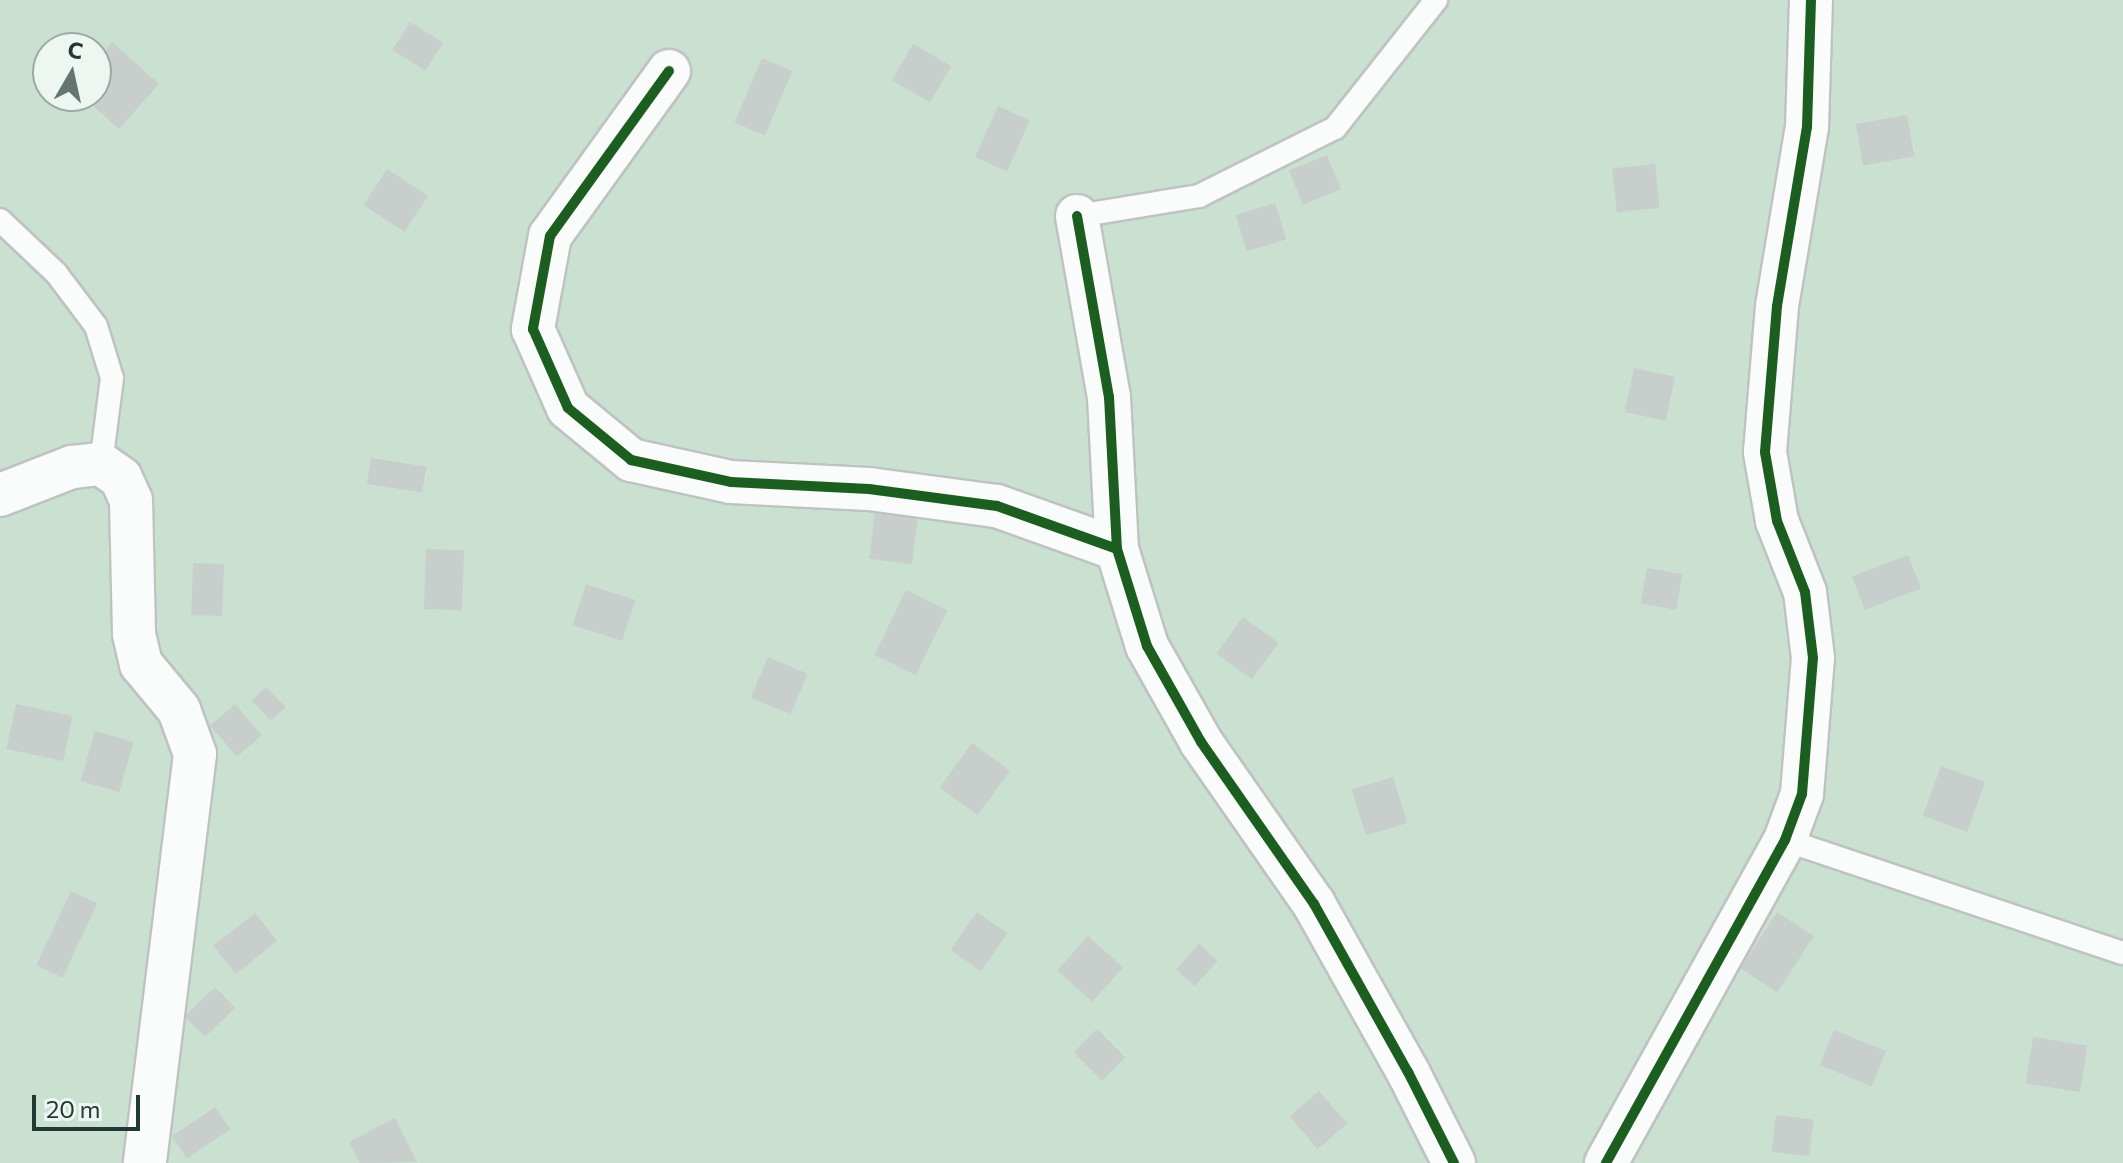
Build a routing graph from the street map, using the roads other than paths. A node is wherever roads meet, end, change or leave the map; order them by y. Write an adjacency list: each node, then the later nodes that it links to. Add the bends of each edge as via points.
1 (1436, 0): 4 (lane, via 1335,128 1199,196)
2 (1811, 0): 9 (street, via 1807,127 1777,306 1765,452 1777,521 1805,592 1813,658 1802,794)
3 (669, 71): 8 (street, via 550,236 533,329 568,408 631,460 731,482 869,489 997,506)
4 (1077, 216): 8 (street, via 1109,397)
5 (0, 220): 6 (lane, via 56,273 96,326 112,378)
6 (101, 464): 7 (street, via 72,467); 11 (street, via 121,478 131,500 134,634 141,664 179,710 195,754)
7 (0, 495)
8 (1117, 549): 12 (street, via 1147,646 1201,742 1314,904)
9 (1785, 840): 10 (lane); 13 (street)
10 (2123, 953)
11 (145, 1163)
12 (1454, 1163)
13 (1606, 1163)

